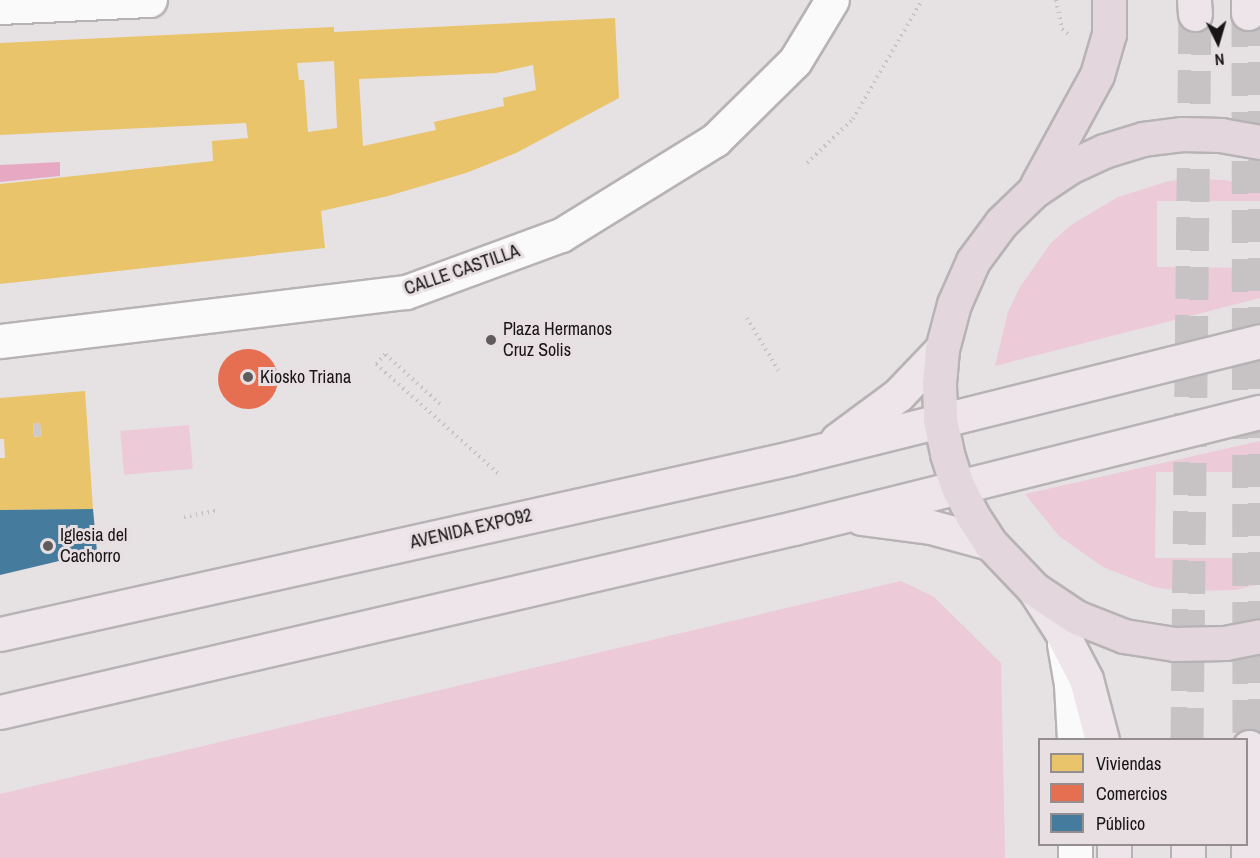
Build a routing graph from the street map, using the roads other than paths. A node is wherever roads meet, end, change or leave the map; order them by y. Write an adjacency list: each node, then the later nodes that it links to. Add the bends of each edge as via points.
1 (150, 0): 4 (street)
2 (832, 0): 7 (street, CALLE CASTILLA, via 795,61 715,141 561,235 406,292)
3 (1109, 0): 6 (highway, via 1109,34 1097,75)
4 (0, 8)
5 (1260, 142): 6 (highway, via 1222,135 1182,134 1143,140 1095,155)
6 (1035, 190): 9 (highway, via 1001,223 974,261 954,304)
7 (0, 341)
8 (1260, 341): 11 (main road, AVENIDA EXPO´92)
9 (942, 349): 11 (highway); 12 (main road, via 898,395)
10 (1260, 412): 13 (main road)
11 (940, 420): 12 (main road, AVENIDA EXPO´92); 13 (highway)
12 (824, 449): 18 (main road, AVENIDA EXPO´92)
13 (958, 487): 14 (main road); 15 (highway)
14 (841, 516): 15 (main road, via 931,526); 20 (main road)
15 (990, 543): 16 (highway)
16 (1034, 589): 17 (main road); 19 (highway, via 1076,617 1124,636 1174,644 1225,644)
17 (1061, 631): 21 (street, via 1071,684); 22 (main road, via 1086,679)
18 (0, 634)
19 (1260, 636)
20 (0, 712)
21 (1074, 738)
22 (1101, 738)
23 (1249, 747): 24 (main road)
24 (1248, 858)

